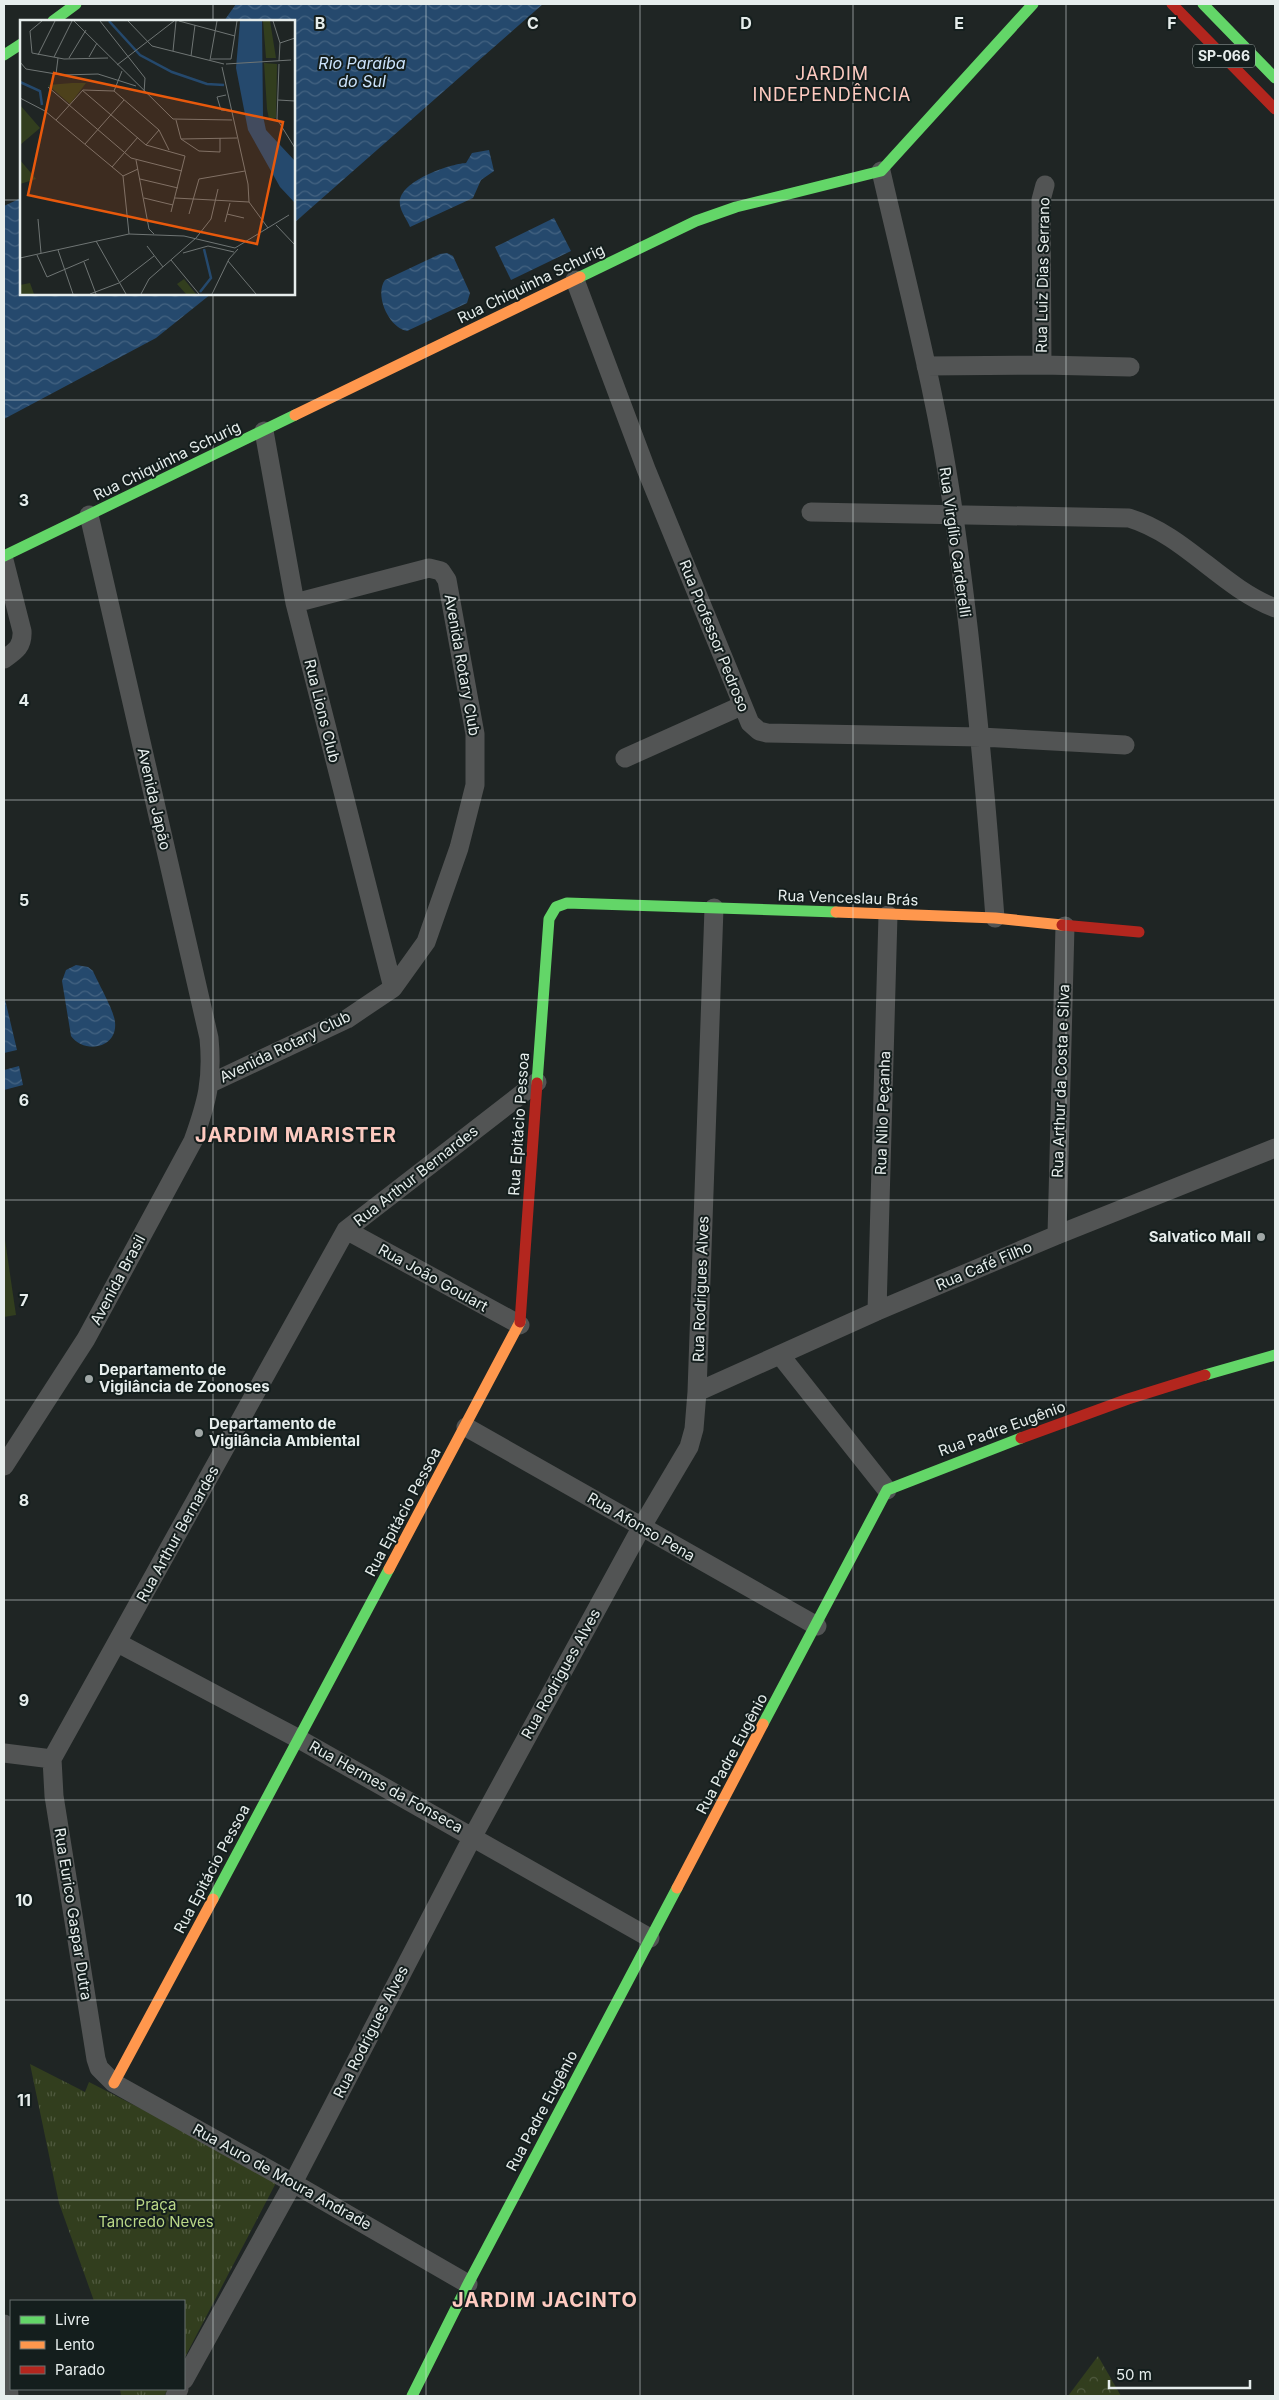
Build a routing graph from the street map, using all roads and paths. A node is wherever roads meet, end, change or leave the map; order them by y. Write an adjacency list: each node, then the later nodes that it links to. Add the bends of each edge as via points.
1 (76, 4): 5 (street)
2 (1032, 4): 10 (street)
3 (1172, 4): 9 (street, SP-066)
4 (1203, 4): 8 (street, SP-066)
5 (54, 20)
6 (20, 45): 7 (street)
7 (4, 55)
8 (1275, 78)
9 (1275, 109)
10 (881, 171): 12 (street, Rua Chiquinha Schurig, via 714,214); 14 (street, Rua Virgílio Carderelli)
11 (1045, 185): 13 (street, Rua Luiz Dias Serrano, via 1041,200)
12 (574, 280): 16 (street, Rua Chiquinha Schurig); 25 (street, Rua Professor Pedroso)
13 (1042, 365): 14 (street, Rua Luiz Dias Serrano); 15 (street, Rua Luiz Dias Serrano)
14 (926, 366): 19 (street, Rua Virgílio Carderelli)
15 (1130, 367)
16 (264, 431): 18 (street, Rua Chiquinha Schurig); 22 (street, Rua Lions Club)
17 (812, 512): 19 (street)
18 (89, 515): 20 (street, Rua Chiquinha Schurig); 37 (street, Avenida Japão, via 209,1038)
19 (954, 515): 23 (street, via 1129,518 1163,533 1241,592); 26 (street, Rua Virgílio Carderelli)
20 (4, 556)
21 (4, 560): 24 (street, via 23,641 17,651)
22 (295, 603): 35 (street, Rua Lions Club); 35 (street, Avenida Rotary Club, via 429,568 440,571 447,580 475,734 475,785 459,848 426,942)
23 (1275, 608)
24 (4, 659)
25 (741, 706): 26 (street, Rua Professor Pedroso, via 750,723 767,733); 28 (street)
26 (981, 737): 27 (street, Rua Professor Pedroso); 32 (street, Rua Virgílio Carderelli)
27 (1125, 745)
28 (625, 758)
29 (556, 907): 30 (street, Rua Venceslau Brás, via 567,903); 36 (street, Rua Epitácio Pessoa, via 549,919)
30 (714, 908): 31 (street, Rua Venceslau Brás); 45 (street, Rua Rodrigues Alves)
31 (888, 915): 32 (street, Rua Venceslau Brás); 41 (street, Rua Nilo Peçanha)
32 (995, 918): 33 (street, Rua Venceslau Brás)
33 (1065, 926): 34 (street, Rua Venceslau Brás); 40 (street, Rua Arthur da Costa e Silva)
34 (1140, 932)
35 (393, 988): 37 (street, Avenida Rotary Club, via 347,1019)
36 (537, 1082): 39 (street, Rua Arthur Bernardes); 42 (street, Rua Epitácio Pessoa)
37 (211, 1083): 47 (street, Avenida Brasil, via 193,1141 86,1339)
38 (1275, 1148): 40 (street, Rua Café Filho)
39 (346, 1230): 42 (street, Rua João Goulart); 51 (street, Rua Arthur Bernardes)
40 (1057, 1235): 41 (street, Rua Café Filho)
41 (877, 1311): 43 (street, Rua Café Filho)
42 (520, 1325): 46 (street, Rua Epitácio Pessoa)
43 (780, 1354): 45 (street, Rua Café Filho); 48 (street)
44 (1275, 1355): 48 (street, Rua Padre Eugênio, via 1193,1377 974,1455)
45 (697, 1392): 49 (street, Rua Rodrigues Alves, via 689,1447)
46 (466, 1426): 49 (street, Rua Afonso Pena); 52 (street, Rua Epitácio Pessoa)
47 (7, 1458)
48 (887, 1490): 50 (street, Rua Padre Eugênio)
49 (641, 1528): 50 (street, Rua Afonso Pena); 55 (street, Rua Rodrigues Alves)
50 (816, 1626): 56 (street, Rua Padre Eugênio)
51 (118, 1643): 52 (street, Rua Hermes da Fonseca); 54 (street, Rua Arthur Bernardes)
52 (299, 1739): 55 (street, Rua Hermes da Fonseca); 58 (street, Rua Epitácio Pessoa)
53 (4, 1753): 54 (street)
54 (52, 1759): 57 (street, Rua Eurico Gaspar Dutra, via 54,1796)
55 (473, 1836): 56 (street, Rua Hermes da Fonseca); 59 (street, Rua Rodrigues Alves)
56 (650, 1938): 60 (street, Rua Padre Eugênio)
57 (99, 2068): 58 (street, Rua Auro de Moura Andrade)
58 (114, 2083): 59 (street, Rua Auro de Moura Andrade)
59 (293, 2183): 60 (street, Rua Auro de Moura Andrade); 62 (street, Rua Rodrigues Alves)
60 (468, 2284): 64 (street, Rua Padre Eugênio)
61 (4, 2324): 63 (street)
62 (185, 2378)
63 (7, 2388)
64 (412, 2396)

